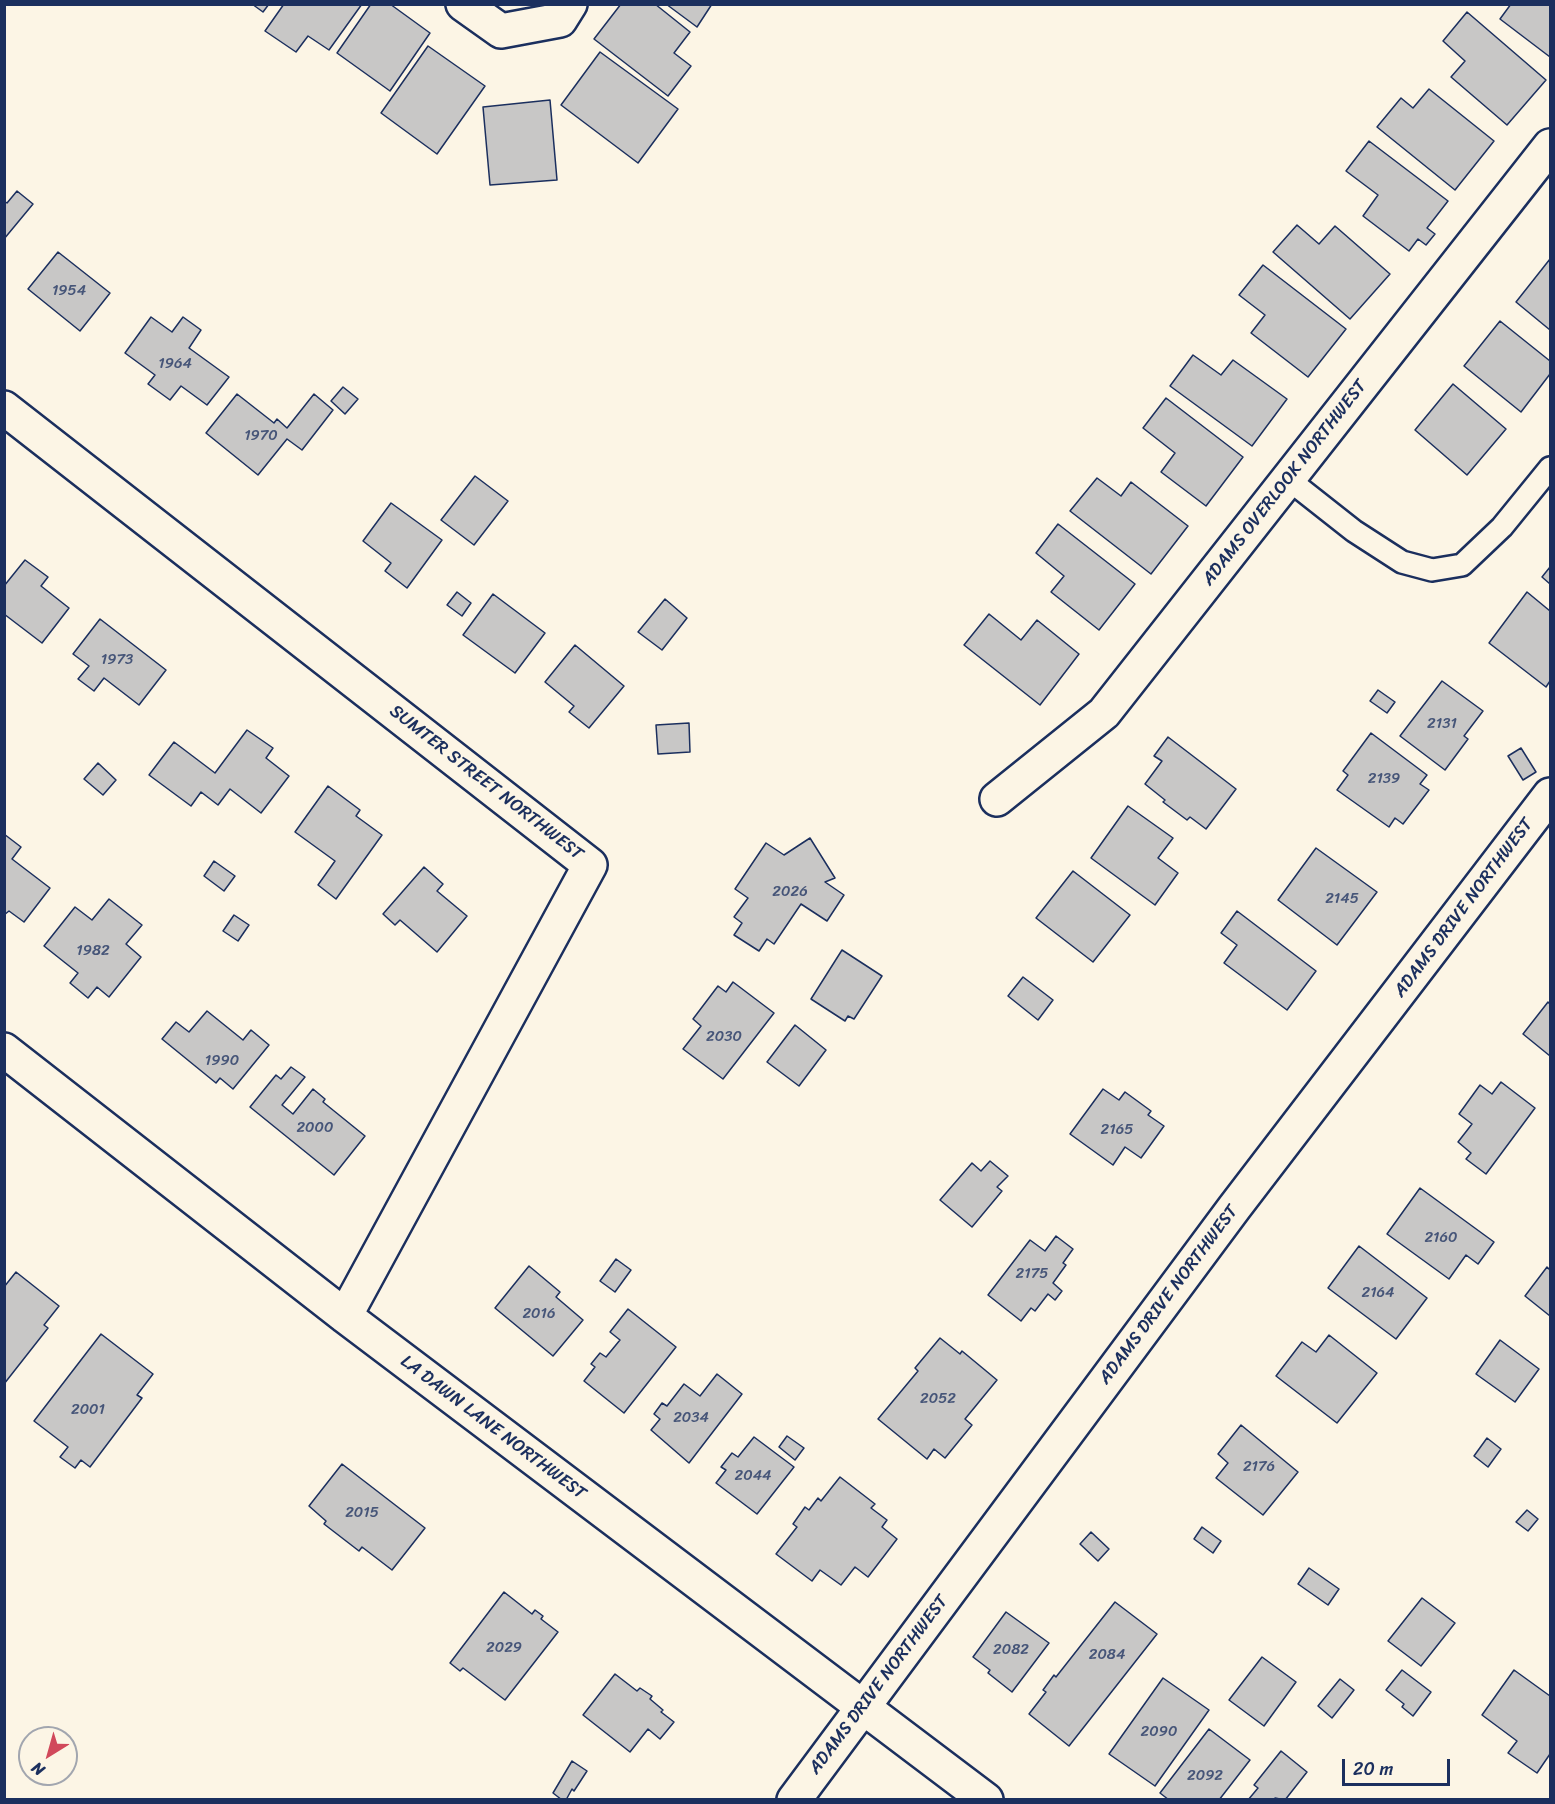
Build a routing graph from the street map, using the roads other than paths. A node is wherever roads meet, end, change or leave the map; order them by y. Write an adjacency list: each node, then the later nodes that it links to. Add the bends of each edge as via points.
1 (462, 4): 2 (street, via 501,32 560,20)
2 (570, 4)
3 (1551, 146): 6 (street, ADAMS OVERLOOK NORTHWEST)
4 (4, 408): 10 (street, SUMTER STREET NORTHWEST, via 590,865)
5 (1551, 468): 6 (lane, via 1502,527 1462,565 1432,570 1402,562)
6 (1287, 479): 8 (street, ADAMS OVERLOOK NORTHWEST, via 1104,713)
7 (1551, 795): 11 (street, ADAMS DRIVE NORTHWEST, via 1234,1208)
8 (997, 799)
9 (4, 1050): 10 (street, LA DAWN LANE NORTHWEST)
10 (345, 1316): 11 (street, LA DAWN LANE NORTHWEST)
11 (862, 1706): 12 (street, ADAMS DRIVE NORTHWEST); 13 (street, LA DAWN LANE NORTHWEST)
12 (794, 1800)
13 (986, 1800)

